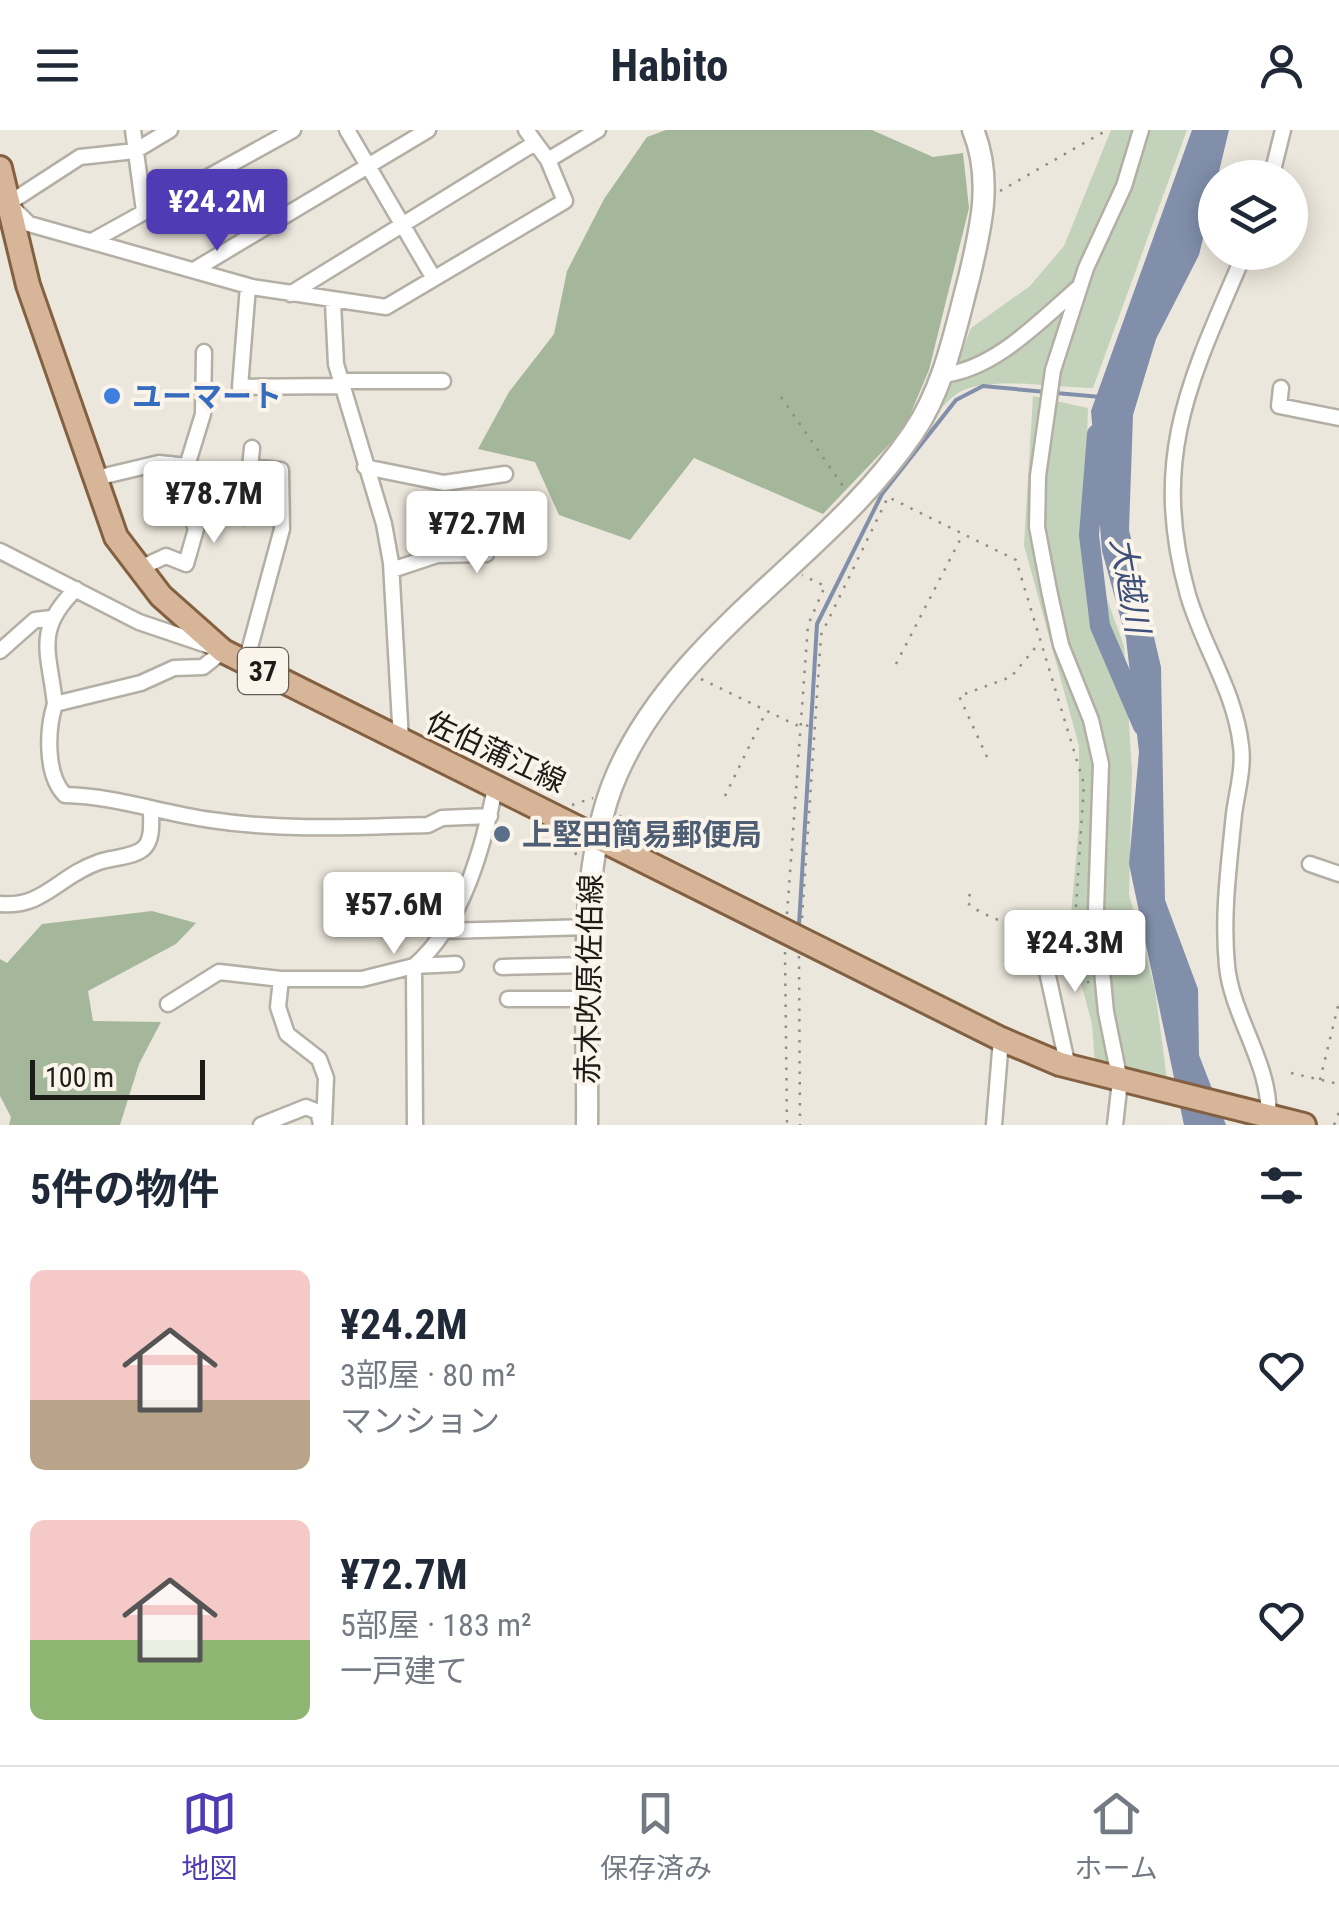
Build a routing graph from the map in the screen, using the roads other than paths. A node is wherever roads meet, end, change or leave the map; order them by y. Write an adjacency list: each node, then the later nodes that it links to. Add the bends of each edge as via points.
1 (134, 130): 11 (street)
2 (170, 130): 11 (street)
3 (293, 130): 17 (street)
4 (347, 130): 14 (street)
5 (428, 130): 14 (street)
6 (598, 130): 12 (street)
7 (973, 130): 28 (street, 赤木吹原佐伯線, via 982,153 984,200)
8 (1141, 130): 24 (street)
9 (1282, 130): 13 (street)
10 (530, 136): 12 (street); 18 (street)
11 (135, 151): 16 (street, via 80,156); 17 (street)
12 (548, 160): 22 (street, via 565,201)
13 (1275, 160)
14 (369, 167): 18 (street); 20 (street)
15 (0, 168): 16 (main road, 佐伯蒲江線 / 37)
16 (4, 205): 19 (street, via 29,224); 38 (main road, 佐伯蒲江線 / 37)
17 (144, 211): 19 (street)
18 (403, 225): 22 (street); 25 (street)
19 (92, 241): 20 (street)
20 (194, 270): 23 (street)
21 (1237, 270): 72 (street, via 1192,377 1175,436 1170,487 1189,599 1232,700 1242,750 1224,908 1227,970)
22 (433, 277): 26 (street, via 386,308)
23 (248, 286): 25 (street); 30 (street, via 240,387)
24 (1080, 286): 28 (street, via 1008,346 964,373); 71 (street, via 1049,392 1038,527 1061,645 1092,720 1101,764 1096,910)
25 (290, 294): 26 (street)
26 (334, 303): 30 (street)
27 (204, 352): 34 (street, via 203,414 187,466)
28 (942, 375): 54 (street, 赤木吹原佐伯線, via 914,432 854,503 684,670 638,729 604,805)
29 (443, 381): 30 (street)
30 (340, 384): 36 (street)
31 (1281, 388): 32 (street, via 1279,406)
32 (1339, 418)
33 (252, 448): 35 (street)
34 (171, 464): 38 (street); 42 (street, via 196,528 186,564 166,556)
35 (250, 467): 39 (street); 48 (street, via 281,470 282,530)
36 (365, 467): 37 (street, via 444,483); 43 (street)
37 (505, 474)
38 (96, 478): 42 (main road, 佐伯蒲江線 / 37, via 116,537)
39 (245, 517)
40 (486, 518): 43 (street, via 486,554 437,555)
41 (0, 551): 44 (street)
42 (138, 569): 47 (main road, 佐伯蒲江線 / 37)
43 (392, 570): 50 (street)
44 (76, 589): 45 (street); 47 (street, via 139,622)
45 (51, 618): 46 (street, via 35,620); 49 (street, via 46,628)
46 (0, 651)
47 (223, 651): 48 (main road, 佐伯蒲江線 / 37); 49 (street, via 203,667 174,668)
48 (246, 662): 50 (main road, 佐伯蒲江線 / 37)
49 (56, 704): 52 (street, via 50,720 58,788)
50 (401, 741): 51 (main road, 佐伯蒲江線 / 37)
51 (496, 783): 53 (street); 54 (main road, 佐伯蒲江線 / 37)
52 (151, 810): 53 (street, via 290,829); 57 (street, via 150,840 141,852 68,876 36,902)
53 (490, 816): 60 (street, via 470,879)
54 (599, 835): 59 (street, 赤木吹原佐伯線, via 591,856); 69 (main road, 佐伯蒲江線 / 37)
55 (1310, 864): 56 (street)
56 (1339, 874)
57 (0, 904)
58 (1075, 921): 70 (street, via 1044,958)
59 (590, 928): 60 (street); 62 (street, 赤木吹原佐伯線)
60 (441, 931): 63 (street)
61 (456, 964): 63 (street)
62 (590, 965): 64 (street); 66 (street, 赤木吹原佐伯線)
63 (414, 966): 65 (street, via 362,978); 75 (street)
64 (502, 968)
65 (282, 979): 68 (street, via 219,972); 74 (street, via 278,1007 287,1034 319,1059 326,1078)
66 (589, 999): 67 (street); 76 (street, 赤木吹原佐伯線)
67 (508, 1000)
68 (168, 1004)
69 (1001, 1039): 70 (main road, 佐伯蒲江線 / 37); 77 (street)
70 (1068, 1067): 71 (main road, 佐伯蒲江線 / 37)
71 (1120, 1080): 72 (main road, 佐伯蒲江線 / 37); 78 (street)
72 (1268, 1120): 79 (main road, 佐伯蒲江線 / 37)
73 (260, 1125): 74 (street, via 306,1107 318,1112)
74 (323, 1125)
75 (415, 1125)
76 (587, 1125)
77 (994, 1125)
78 (1115, 1125)
79 (1304, 1125)

